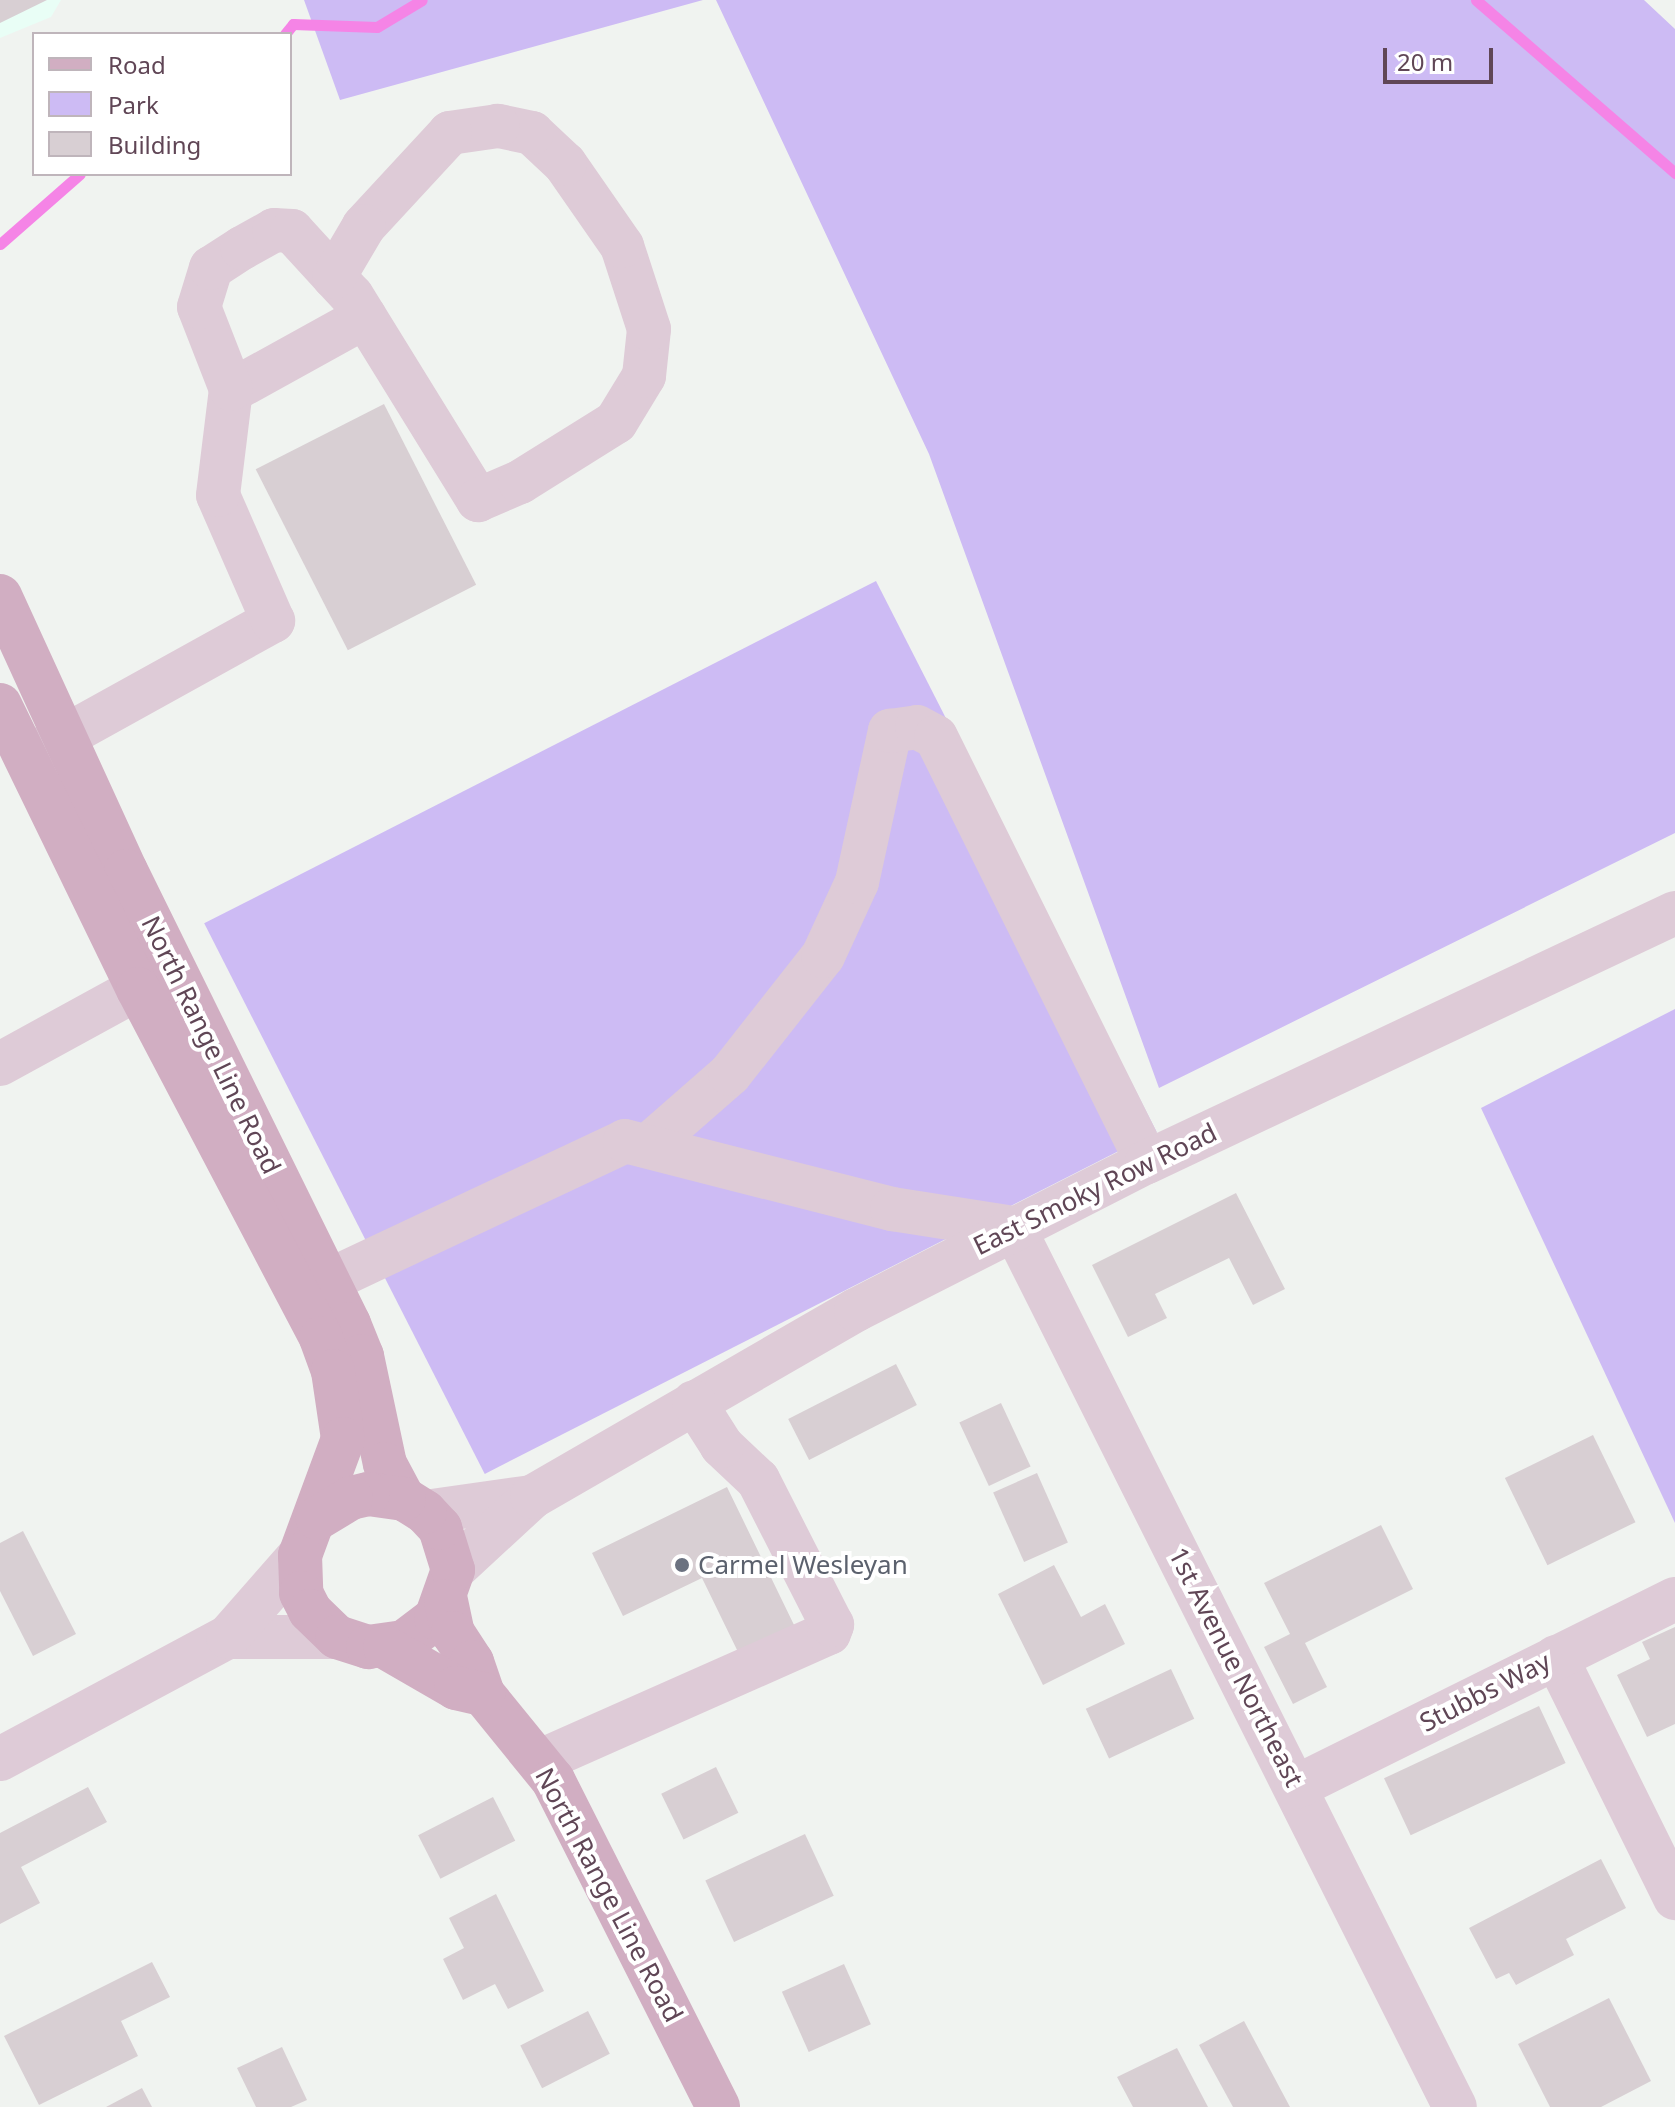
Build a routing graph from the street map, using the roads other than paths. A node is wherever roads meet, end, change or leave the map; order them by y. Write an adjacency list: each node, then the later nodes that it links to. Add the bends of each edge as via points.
1 (334, 277): 2 (street); 2 (street, via 364,226 450,133 498,126 532,133 565,164 622,246 649,329 644,376 616,422 520,482 478,500); 3 (street, via 292,231 274,230 211,268 199,307)
2 (365, 317): 3 (street)
3 (231, 391): 5 (street, via 218,495 273,621)
4 (0, 596): 5 (main road, North Range Line Road)
5 (58, 720): 6 (street); 8 (main road, North Range Line Road)
6 (8, 727): 8 (main road, North Range Line Road)
7 (1675, 913): 11 (street, East Smoky Row Road)
8 (156, 979): 9 (street); 13 (main road, North Range Line Road); 17 (main road, North Range Line Road, via 333,1371 343,1439)
9 (0, 1064)
10 (650, 1144): 11 (street, via 730,1074 823,956 857,882 890,731 917,727 936,737); 12 (street, via 892,1209); 13 (street, via 625,1141)
11 (1147, 1162): 12 (street, East Smoky Row Road)
12 (1014, 1228): 14 (street, East Smoky Row Road); 27 (street, 1st Avenue Northeast)
13 (328, 1281): 16 (main road, North Range Line Road, via 362,1356 380,1448)
14 (694, 1402): 15 (street, East Smoky Row Road); 26 (street, via 722,1446 758,1480 832,1625 829,1633)
15 (532, 1497): 16 (street, East Smoky Row Road); 18 (street, East Smoky Row Road)
16 (414, 1505): 17 (main road, via 359,1496); 18 (main road, via 440,1528)
17 (309, 1536): 20 (street); 21 (main road, via 301,1593 321,1625)
18 (449, 1586): 22 (main road, via 422,1632); 24 (main road, North Range Line Road, via 453,1633 472,1662)
19 (1675, 1599): 23 (street, Stubbs Way)
20 (228, 1637): 21 (street); 25 (street)
21 (337, 1637): 22 (main road)
22 (385, 1647): 24 (main road, via 456,1688)
23 (1556, 1657): 27 (street, Stubbs Way); 28 (street)
24 (483, 1694): 26 (main road, North Range Line Road)
25 (0, 1759)
26 (540, 1761): 29 (main road, North Range Line Road, via 580,1830)
27 (1296, 1787): 30 (street, 1st Avenue Northeast)
28 (1675, 1898)
29 (718, 2107)
30 (1455, 2107)

